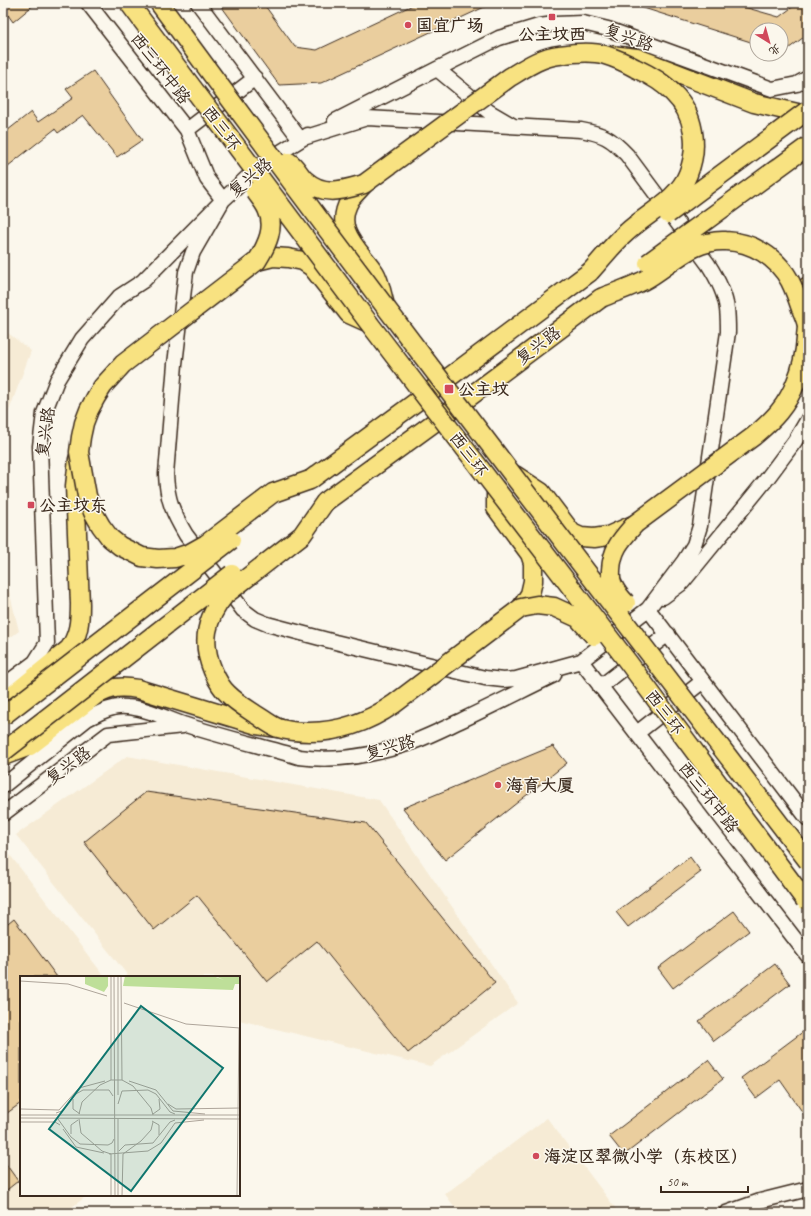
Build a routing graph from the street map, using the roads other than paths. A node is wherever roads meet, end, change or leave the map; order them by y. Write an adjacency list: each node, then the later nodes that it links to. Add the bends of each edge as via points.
1 (88, 3): 11 (street, 西三环中路)
2 (129, 3): 15 (highway, 西三环, bridge)
3 (159, 3): 14 (highway, 西三环, bridge)
4 (198, 3): 7 (street)
5 (604, 55): 9 (highway, bridge, via 637,58 754,103); 16 (highway, bridge, via 557,55 529,65); 19 (highway, bridge, via 644,72 673,92 690,120 695,147 684,184 627,232)
6 (436, 69): 8 (street, 复兴路, via 500,38 539,26 582,23 608,29 772,89 797,84); 10 (street, via 488,111); 12 (street, 复兴路)
7 (255, 78): 11 (street); 12 (street)
8 (808, 78)
9 (805, 112): 19 (highway, 复兴路, bridge)
10 (514, 126): 12 (street, via 367,118); 33 (street, via 581,130 605,136 616,143 627,154 708,264 721,289 727,309 728,332 700,526 688,556)
11 (187, 130): 17 (street, 西三环中路, via 207,179)
12 (300, 139): 17 (street, 复兴路, via 263,163)
13 (808, 146): 21 (highway, 复兴路, bridge)
14 (268, 151): 16 (highway, bridge, via 291,162 305,180 327,191); 22 (highway, 西三环, bridge)
15 (248, 163): 18 (highway, bridge, via 253,189 271,216 269,238); 23 (highway, 西三环, bridge)
16 (364, 184): 22 (highway, bridge, via 347,208 345,226 352,243 376,274)
17 (223, 200): 36 (street, via 201,236 186,272 175,364 166,484 174,516 243,610 255,620 266,624 493,680 516,679); 39 (street, 复兴路, via 143,281 112,304 82,340 57,380 44,413 40,446 47,643 35,662)
18 (257, 261): 23 (highway, bridge, via 273,257 303,261 312,267 349,314); 26 (highway, bridge, via 123,364 111,376 96,397 84,423)
19 (590, 272): 28 (highway, 复兴路)
20 (808, 286): 24 (highway, bridge)
21 (601, 298): 24 (highway, bridge, via 647,279 686,251 712,242 738,242 751,246 776,262 789,279); 30 (highway, 复兴路)
22 (386, 308): 27 (highway, 西三环, bridge)
23 (369, 323): 29 (highway, 西三环, bridge)
24 (807, 326): 31 (highway, bridge, via 805,350 797,381 781,410 754,436)
25 (808, 419): 33 (street, via 795,442 766,480 682,583)
26 (79, 452): 28 (highway, bridge, via 87,496 101,526 110,538 126,549 142,557 158,559 175,558 190,553 206,544 273,493); 41 (highway, bridge, via 75,486 80,604 78,634 69,649)
27 (511, 473): 31 (highway, bridge, via 541,492 572,533 581,537 608,536); 35 (highway, 西三环, bridge)
28 (310, 480): 42 (highway, 复兴路, bridge)
29 (496, 489): 32 (highway, via 496,508 530,554 533,563 530,594); 37 (highway, 西三环, bridge)
30 (325, 502): 44 (highway, bridge, via 302,535 225,595 217,604 208,624 208,656 220,684 239,704); 46 (highway, 复兴路, bridge)
31 (635, 524): 35 (highway, bridge, via 615,550 611,580 643,626)
32 (521, 608): 37 (highway, bridge, via 537,605 554,607 578,618 610,656); 44 (highway, bridge, via 394,704 372,717 348,727 327,731 303,732)
33 (648, 609): 34 (street); 36 (street)
34 (668, 634): 38 (street); 40 (street)
35 (645, 648): 51 (highway, 西三环, bridge)
36 (581, 661): 40 (street, 西三环中路); 43 (street, 复兴路, via 414,742 377,753 316,759 298,757)
37 (628, 662): 52 (highway, 西三环, bridge)
38 (703, 681): 45 (street); 50 (street)
39 (3, 686)
40 (600, 687): 45 (street, 西三环中路)
41 (3, 703)
42 (3, 716)
43 (187, 725): 48 (street, 复兴路, via 127,706 107,710 87,719); 49 (street, 复兴路, via 108,734)
44 (278, 728): 47 (highway, via 257,725 138,689 118,687 96,695 30,746)
45 (637, 733): 53 (street, 西三环中路)
46 (3, 752)
47 (3, 756)
48 (3, 786)
49 (3, 814)
50 (808, 819)
51 (808, 861)
52 (806, 902)
53 (808, 956)
54 (808, 1189): 55 (street)
55 (726, 1213)

